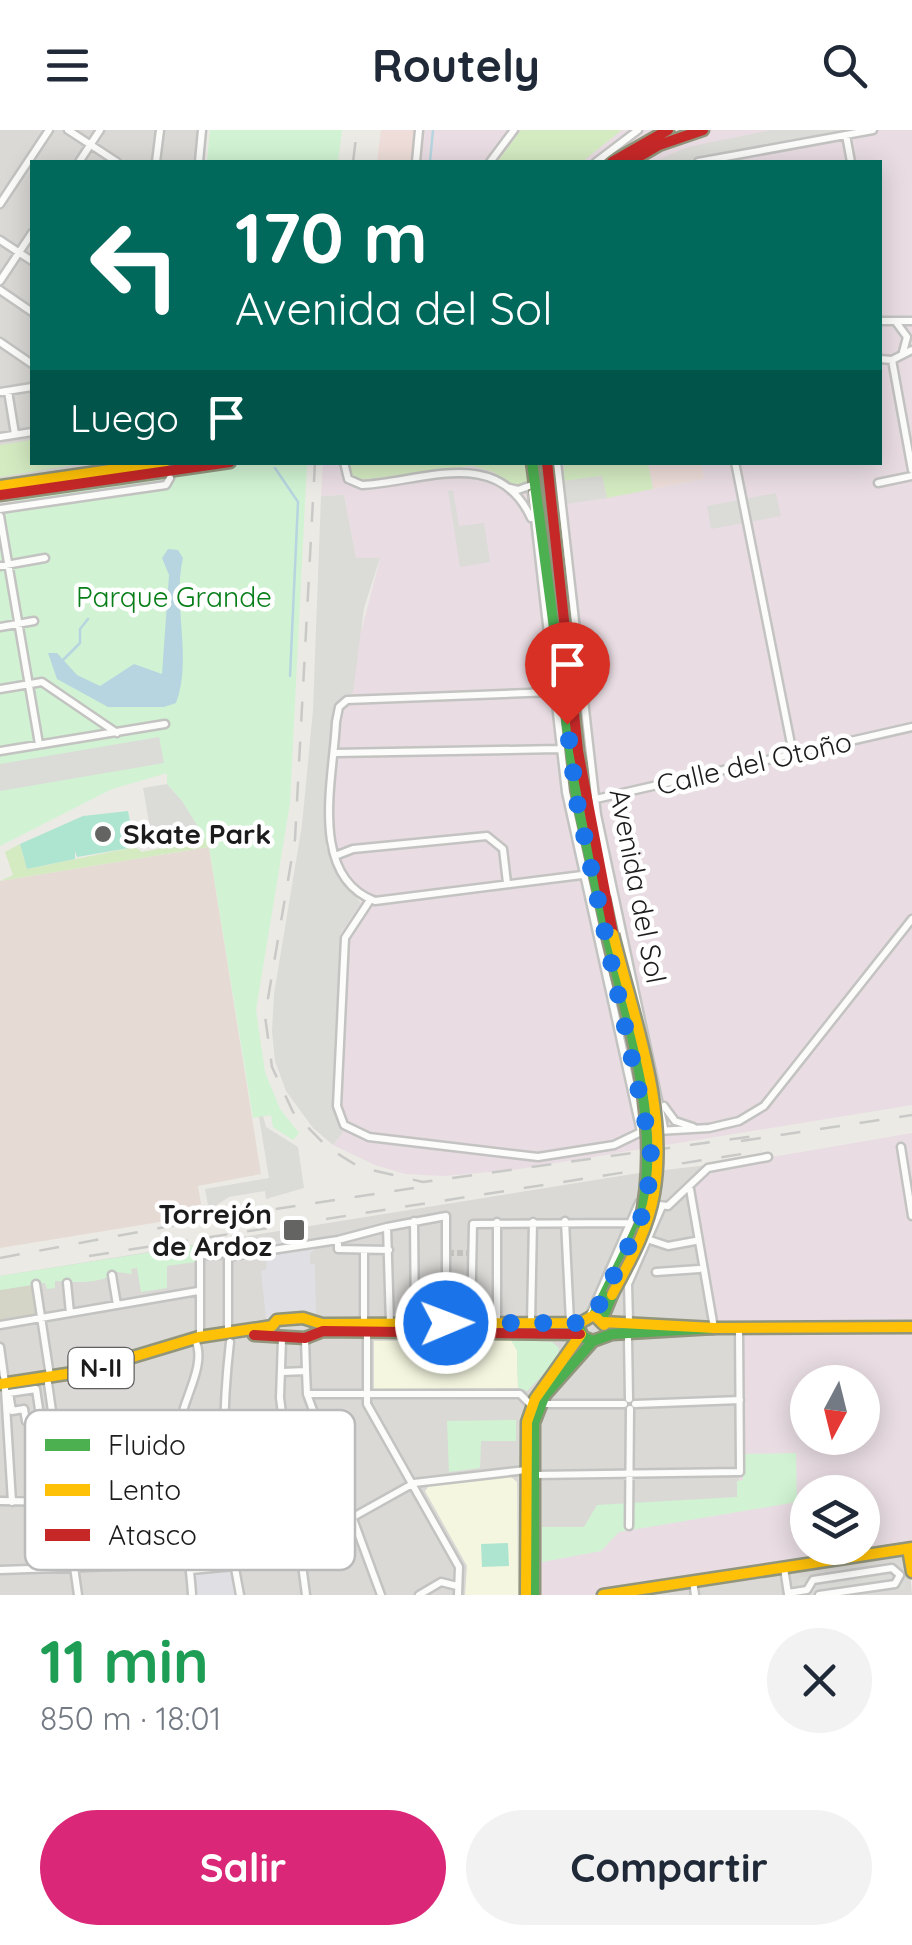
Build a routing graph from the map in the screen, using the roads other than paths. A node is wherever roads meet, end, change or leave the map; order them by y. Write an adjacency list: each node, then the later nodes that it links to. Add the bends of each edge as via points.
1 (49, 130): 25 (street)
2 (68, 130): 13 (street)
3 (100, 130): 13 (street)
4 (160, 130): 16 (street)
5 (202, 130): 17 (street)
6 (420, 130): 18 (street)
7 (514, 130): 19 (street)
8 (638, 130): 20 (street)
9 (668, 130): 21 (main road)
10 (703, 130): 22 (main road)
11 (872, 130): 12 (street)
12 (846, 135): 23 (street); 24 (street)
13 (90, 145): 14 (street); 15 (street)
14 (80, 160)
15 (114, 160)
16 (156, 160)
17 (199, 160)
18 (416, 160)
19 (492, 160)
20 (599, 160)
21 (616, 160)
22 (633, 160)
23 (709, 160)
24 (851, 160)
25 (0, 204)
26 (30, 236): 28 (street)
27 (0, 240): 28 (street)
28 (20, 253): 29 (street); 30 (street)
29 (30, 260)
30 (0, 281)
31 (0, 290): 32 (street)
32 (30, 311)
33 (882, 318): 35 (street)
34 (912, 321): 35 (street)
35 (896, 322): 37 (street)
36 (0, 342): 40 (street)
37 (908, 351): 39 (street)
38 (882, 359): 39 (street)
39 (892, 360): 53 (street)
40 (30, 363)
41 (30, 387): 42 (street)
42 (4, 391): 44 (street)
43 (30, 432): 44 (street)
44 (15, 434): 45 (street)
45 (0, 436)
46 (144, 465): 57 (main road)
47 (208, 465): 59 (main road)
48 (345, 465): 58 (street, via 348,478 370,484 473,470)
49 (547, 465): 84 (main road, Avenida del Sol, via 578,751)
50 (556, 465): 78 (street, Avenida del Sol)
51 (736, 465): 77 (street)
52 (534, 467): 56 (street, Avenida del Sol); 86 (main road, Avenida del Sol, via 577,802)
53 (912, 473): 55 (street)
54 (170, 478): 60 (street, via 166,485)
55 (878, 483)
56 (532, 485): 58 (street); 61 (street, Avenida del Sol)
57 (0, 486)
58 (506, 487): 61 (street)
59 (0, 494)
60 (0, 513): 63 (street)
61 (534, 524): 69 (street, Avenida del Sol)
62 (45, 558): 63 (street)
63 (4, 565): 65 (street)
64 (34, 621): 65 (street)
65 (18, 624): 66 (street); 67 (street)
66 (0, 626)
67 (29, 684): 68 (street); 72 (street, via 42,682); 73 (street)
68 (0, 689)
69 (552, 692): 74 (street, Avenida del Sol); 76 (street, via 350,698 337,713)
70 (165, 724): 72 (street)
71 (912, 727): 77 (street, Calle del Otoño)
72 (117, 732): 73 (street)
73 (39, 744): 75 (street)
74 (559, 748): 76 (street); 81 (street, Avenida del Sol)
75 (0, 751)
76 (335, 753): 80 (street, via 329,835)
77 (793, 754): 78 (street, Calle del Otoño)
78 (596, 799): 79 (street, Avenida del Sol)
79 (601, 835): 84 (street); 87 (street, Avenida del Sol)
80 (335, 856): 82 (street, via 487,836 502,849); 83 (street)
81 (582, 875): 82 (street); 90 (street, Avenida del Sol)
82 (507, 883): 83 (street)
83 (370, 900): 90 (street, via 345,938 337,1106 350,1131 538,1157 628,1142)
84 (610, 915): 86 (main road, Avenida del Sol)
85 (912, 919): 89 (street, via 764,1106 739,1121)
86 (610, 934): 117 (main road, Avenida del Sol, bridge, via 654,1119 658,1164 646,1225)
87 (660, 1098): 88 (street, Avenida del Sol); 89 (street, via 675,1121)
88 (664, 1128): 89 (street); 90 (street)
89 (699, 1128)
90 (641, 1132)
91 (901, 1147): 95 (street)
92 (768, 1157): 93 (street, via 708,1168)
93 (690, 1189): 94 (street); 129 (street)
94 (662, 1206): 100 (street, via 640,1202); 124 (street, via 628,1284)
95 (912, 1216)
96 (414, 1221): 101 (street); 118 (street); 119 (street, via 444,1214)
97 (565, 1221): 99 (street); 100 (street); 128 (street)
98 (497, 1222): 99 (street); 120 (street, via 472,1227); 121 (street)
99 (534, 1222): 122 (street)
100 (630, 1222): 117 (street)
101 (387, 1227): 102 (street); 106 (street)
102 (338, 1240): 105 (street, via 338,1249); 107 (street)
103 (650, 1240): 104 (street, via 664,1246)
104 (695, 1241)
105 (364, 1250): 106 (street); 127 (street)
106 (389, 1250): 123 (street)
107 (230, 1253): 113 (street, via 200,1255); 134 (street)
108 (698, 1269): 109 (street)
109 (656, 1272)
110 (112, 1275): 114 (street)
111 (67, 1283): 115 (street)
112 (36, 1284): 116 (street)
113 (198, 1290): 114 (street); 137 (street)
114 (117, 1304): 115 (street)
115 (70, 1312): 116 (street)
116 (41, 1318): 125 (street); 142 (street)
117 (597, 1318): 124 (main road); 128 (main road); 135 (main road)
118 (415, 1323): 119 (main road, N-II); 123 (main road, N-II)
119 (446, 1323): 120 (main road, N-II)
120 (470, 1323): 121 (main road, N-II)
121 (497, 1323): 122 (main road, N-II)
122 (532, 1323): 128 (main road, N-II)
123 (390, 1324): 127 (main road, N-II)
124 (628, 1324): 129 (main road)
125 (0, 1325)
126 (912, 1327): 130 (main road)
127 (365, 1328): 131 (main road, N-II); 133 (main road, N-II); 145 (street)
128 (578, 1328): 133 (main road, N-II); 135 (main road); 139 (main road)
129 (714, 1328): 130 (main road); 135 (main road)
130 (739, 1328): 146 (street)
131 (310, 1331): 132 (main road, N-II); 132 (main road, N-II, via 277,1320); 140 (street)
132 (275, 1333): 134 (main road, N-II); 137 (main road, N-II); 141 (street)
133 (554, 1334): 139 (main road, via 565,1347)
134 (229, 1336): 137 (main road, N-II); 153 (street)
135 (598, 1338): 157 (main road, via 537,1410)
136 (628, 1339): 148 (street)
137 (199, 1340): 142 (main road, N-II); 152 (street)
138 (0, 1348): 143 (street)
139 (565, 1360): 149 (main road)
140 (306, 1371): 141 (street); 144 (street)
141 (282, 1372): 154 (street)
142 (49, 1380): 143 (main road, N-II); 151 (street)
143 (2, 1387): 161 (street)
144 (306, 1394): 145 (street); 155 (street)
145 (367, 1395): 149 (street, via 520,1394); 159 (street)
146 (740, 1400): 148 (street); 158 (street, via 740,1472)
147 (546, 1404): 148 (street)
148 (630, 1404): 158 (street)
149 (532, 1406): 157 (main road, via 526,1433)
150 (39, 1410): 156 (street, via 36,1390 9,1394 12,1410 24,1409)
151 (54, 1410)
152 (185, 1410)
153 (224, 1410)
154 (285, 1410)
155 (312, 1410)
156 (25, 1416)
157 (530, 1472): 158 (street); 159 (street); 185 (main road); 186 (main road)
158 (629, 1474): 165 (street)
159 (414, 1482): 163 (street); 176 (street, via 459,1567)
160 (0, 1501): 161 (street)
161 (12, 1502): 162 (street)
162 (25, 1502)
163 (355, 1517)
164 (355, 1521): 183 (street)
165 (630, 1526)
166 (910, 1549): 167 (main road); 174 (main road)
167 (784, 1568): 175 (main road); 178 (street)
168 (25, 1569): 169 (street)
169 (0, 1570)
170 (76, 1570): 179 (street)
171 (191, 1570): 180 (street)
172 (234, 1570): 181 (street)
173 (301, 1570): 182 (street)
174 (912, 1572)
175 (693, 1582): 187 (main road); 188 (street)
176 (458, 1591): 184 (street, via 441,1582)
177 (812, 1593): 177 (street, via 895,1584 900,1575 896,1568 814,1580); 178 (street)
178 (788, 1594)
179 (78, 1595)
180 (192, 1595)
181 (240, 1595)
182 (306, 1595)
183 (381, 1595)
184 (419, 1595)
185 (526, 1595)
186 (534, 1595)
187 (603, 1595)
188 (695, 1595)

